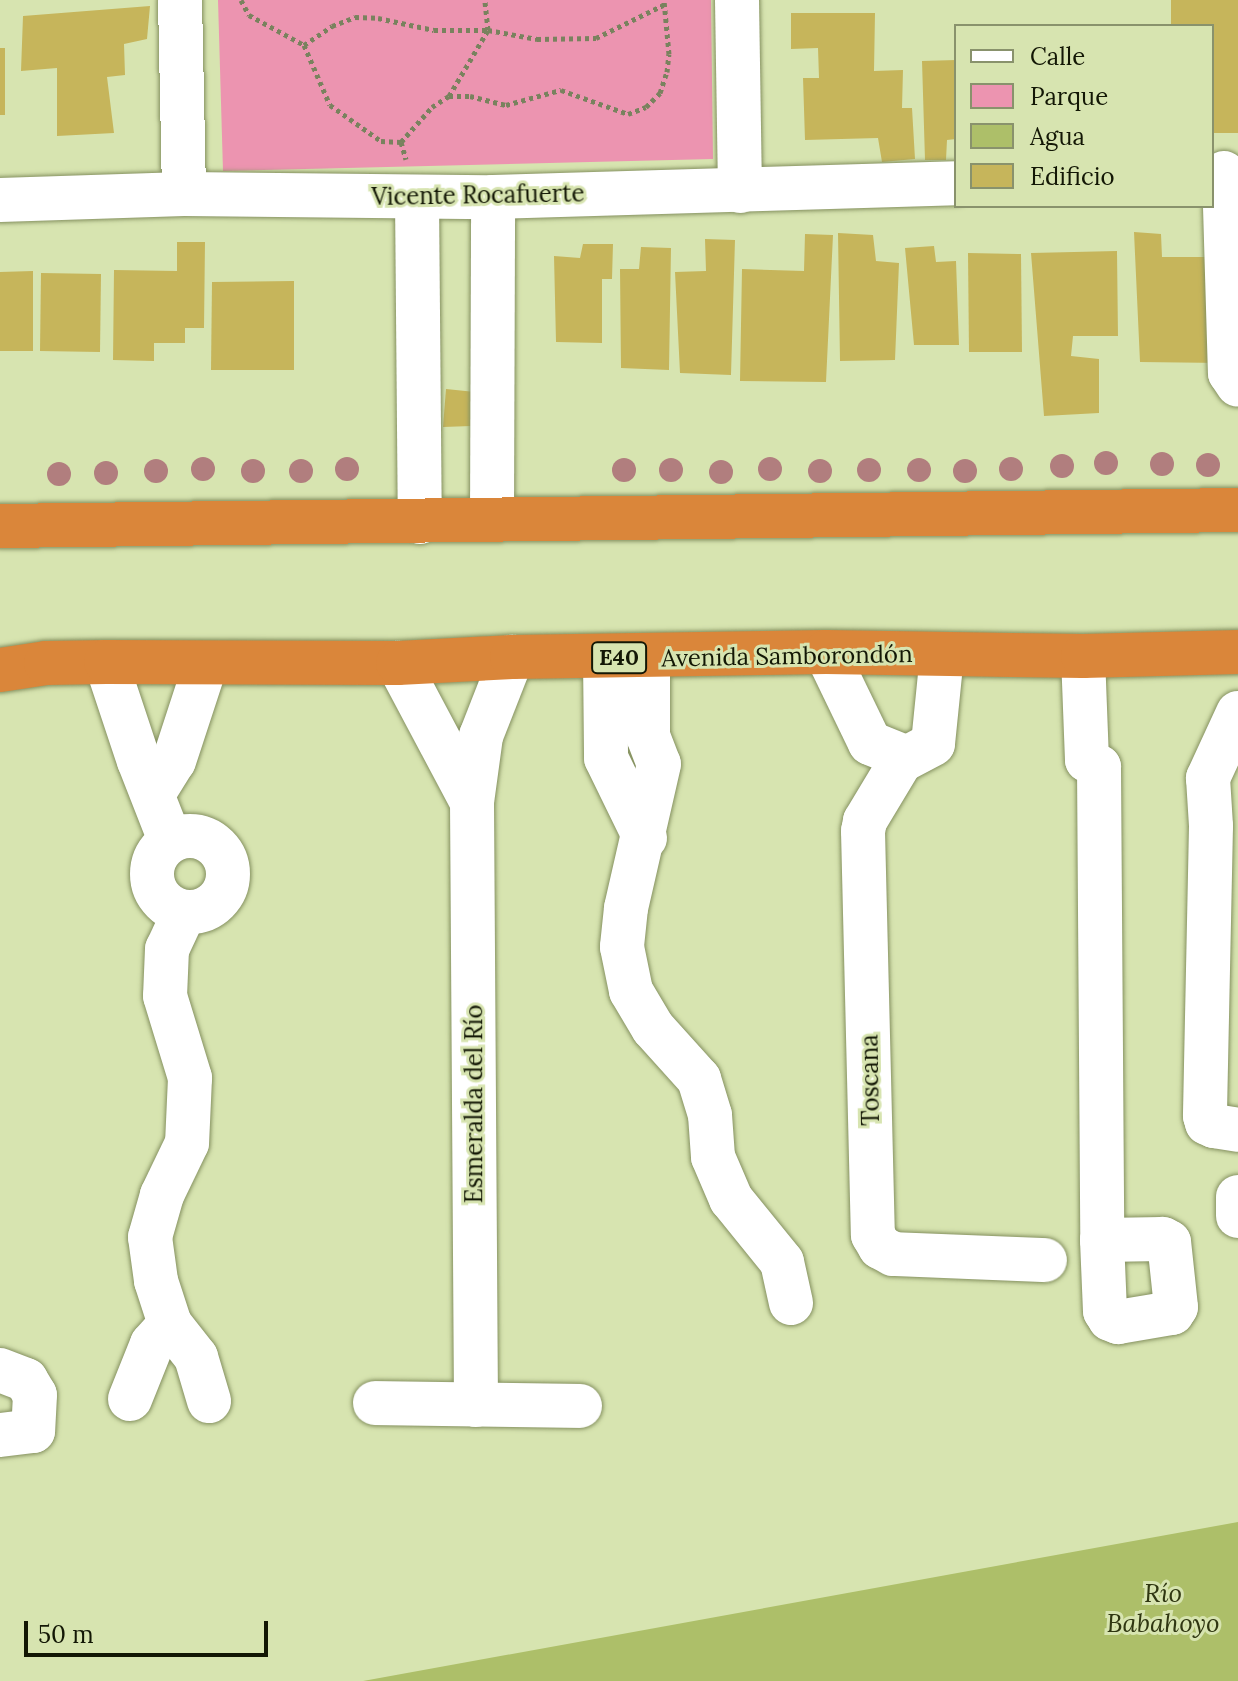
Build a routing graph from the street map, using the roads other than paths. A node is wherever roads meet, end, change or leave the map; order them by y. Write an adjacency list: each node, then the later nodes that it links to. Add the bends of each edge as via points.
1 (180, 0): 6 (street)
2 (737, 0): 5 (street)
3 (1225, 173): 10 (street, via 1230,373)
4 (954, 183): 5 (street, Vicente Rocafuerte)
5 (740, 191): 7 (street, Vicente Rocafuerte)
6 (184, 194): 8 (street, Vicente Rocafuerte); 9 (street, Vicente Rocafuerte)
7 (493, 197): 8 (street, Vicente Rocafuerte); 12 (street)
8 (417, 198): 13 (street)
9 (0, 200)
10 (1238, 385)
11 (1238, 510): 12 (highway)
12 (492, 519): 13 (highway)
13 (420, 522): 14 (highway)
14 (0, 526)
15 (826, 652): 17 (highway, Avenida Samborondón / E40); 21 (highway, Avenida Samborondón / E40); 32 (street, via 870,743)
16 (1238, 652): 18 (highway, Avenida Samborondón / E40)
17 (942, 655): 18 (highway, Avenida Samborondón / E40); 32 (street, Toscana, via 933,744)
18 (1093, 656): 42 (street, via 1087,760 1099,767)
19 (512, 657): 20 (highway, Avenida Samborondón / E40); 24 (highway, Avenida Samborondón / E40); 27 (street, Esmeralda del Río)
20 (605, 658): 21 (highway, Avenida Samborondón / E40); 29 (street)
21 (648, 658): 29 (street)
22 (106, 662): 23 (highway, Avenida Samborondón / E40); 25 (highway, Avenida Samborondón / E40); 30 (street)
23 (206, 663): 24 (highway, Avenida Samborondón / E40); 31 (street)
24 (398, 663): 28 (street, Esmeralda del Río)
25 (0, 670)
26 (1238, 713): 36 (street, via 1208,778)
27 (485, 723): 28 (street); 35 (street, Esmeralda del Río)
28 (433, 725): 35 (street, Esmeralda del Río)
29 (627, 731): 44 (street, via 659,764 626,908 622,947 631,991 653,1028 699,1079 710,1115 713,1157 731,1199 782,1262)
30 (132, 735): 31 (street); 34 (street)
31 (181, 737): 34 (street, via 174,761)
32 (905, 757): 43 (street, Toscana, via 863,831 873,1235 893,1254)
33 (1238, 764): 36 (street)
34 (153, 794): 37 (street)
35 (472, 802): 50 (street, Esmeralda del Río)
36 (1211, 826): 39 (street, via 1205,1116 1214,1126)
37 (170, 840): 38 (street, via 154,857 151,882 162,903); 38 (street, via 195,835 217,845 229,867 225,891 208,909)
38 (184, 913): 45 (street, via 167,949 165,996 190,1078 187,1143 162,1195 150,1237 156,1281)
39 (1238, 1130)
40 (1238, 1197): 41 (street)
41 (1238, 1216)
42 (1102, 1240)
43 (1045, 1260)
44 (791, 1303)
45 (170, 1324): 47 (street, via 152,1344); 48 (street, via 196,1357)
46 (0, 1370): 52 (street, via 26,1380 35,1395 33,1431)
47 (130, 1399)
48 (209, 1401)
49 (375, 1403): 50 (street)
50 (476, 1405): 51 (street)
51 (580, 1406)
52 (0, 1435)

